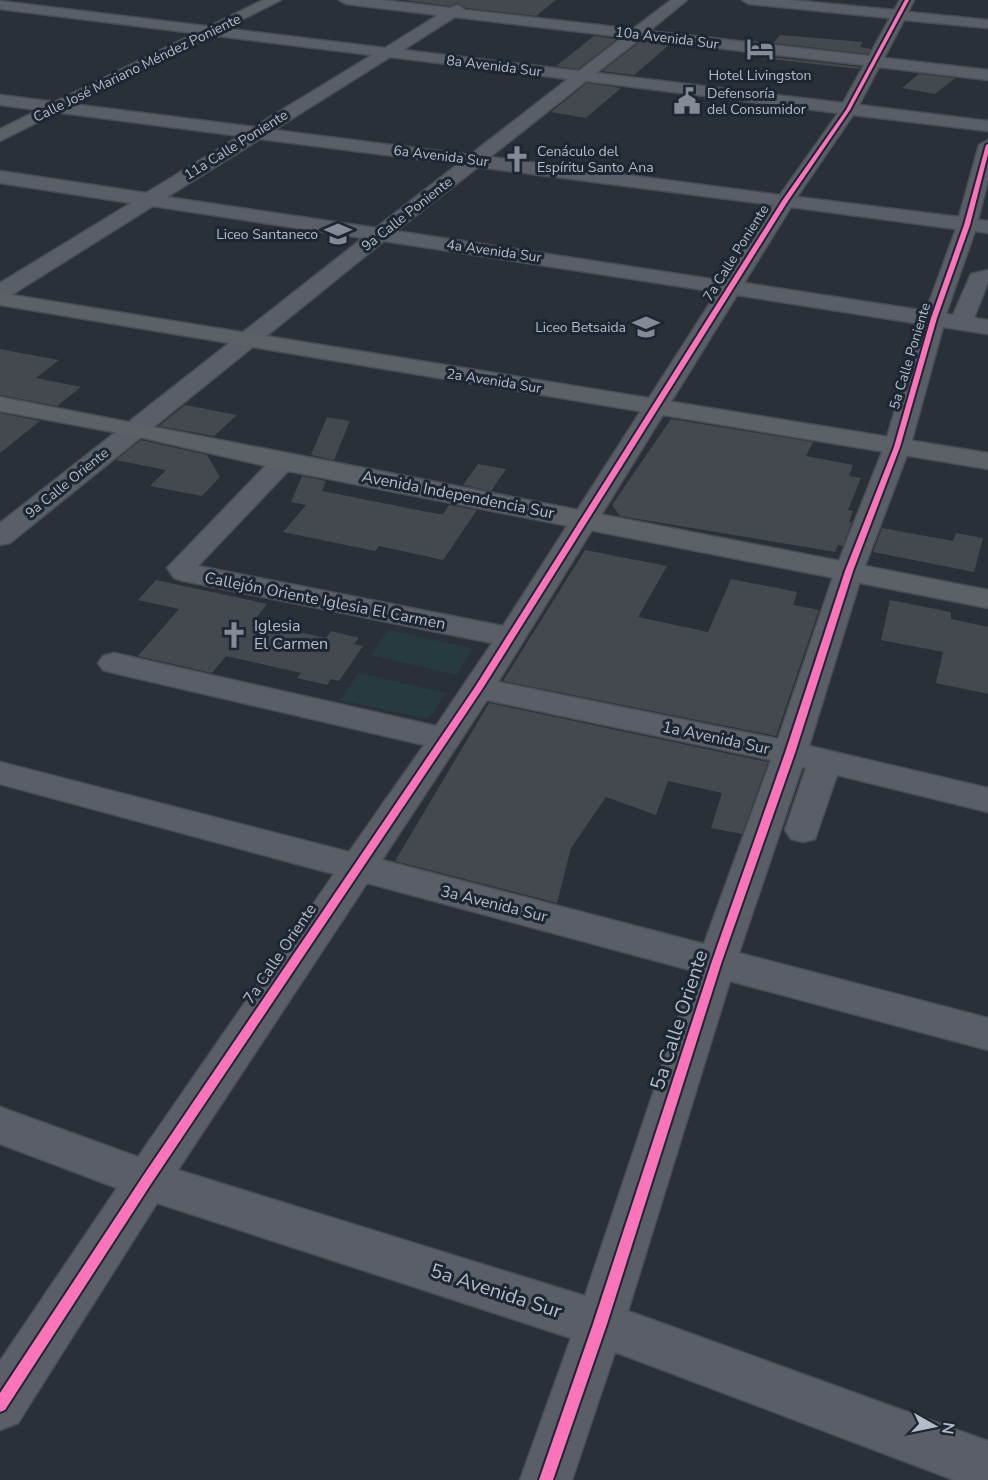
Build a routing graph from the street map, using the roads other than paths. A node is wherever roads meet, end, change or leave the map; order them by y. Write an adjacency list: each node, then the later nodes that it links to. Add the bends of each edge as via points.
1 (63, 0): 9 (street)
2 (274, 0): 13 (main road, Calle José Mariano Méndez Poniente)
3 (346, 0): 10 (street, 10a Avenida Sur)
4 (473, 0): 10 (street, 11a Calle Poniente)
5 (680, 0): 14 (street, 9a Calle Poniente)
6 (749, 0): 8 (street)
7 (0, 5): 9 (street, 8a Avenida Sur)
8 (903, 7): 12 (street); 16 (street, 7a Calle Poniente)
9 (38, 10): 11 (street); 13 (street, 8a Avenida Sur)
10 (452, 12): 14 (street, 10a Avenida Sur); 15 (street, 11a Calle Poniente)
11 (10, 22)
12 (988, 24)
13 (212, 32): 15 (street, 8a Avenida Sur); 20 (main road, Calle José Mariano Méndez Poniente)
14 (636, 34): 16 (street, 10a Avenida Sur); 18 (street, 9a Calle Poniente)
15 (386, 52): 18 (street, 8a Avenida Sur); 23 (street, 11a Calle Poniente)
16 (875, 62): 17 (street, 10a Avenida Sur); 21 (street, 7a Calle Poniente)
17 (988, 75)
18 (584, 77): 21 (street, 8a Avenida Sur); 26 (street, 9a Calle Poniente)
19 (0, 100): 20 (street, 6a Avenida Sur)
20 (58, 107): 23 (street, 6a Avenida Sur); 24 (main road, Calle José Mariano Méndez Poniente)
21 (848, 110): 22 (street, 8a Avenida Sur); 29 (street, 7a Calle Poniente)
22 (988, 126)
23 (256, 133): 26 (street, 6a Avenida Sur); 28 (street, 11a Calle Poniente)
24 (0, 136)
25 (988, 145): 30 (street, 5a Calle Poniente)
26 (475, 160): 29 (street, 6a Avenida Sur); 31 (street, 9a Calle Poniente)
27 (0, 177): 28 (street, 4a Avenida Sur)
28 (149, 199): 31 (street, 4a Avenida Sur); 34 (street, 11a Calle Poniente)
29 (785, 201): 30 (street, 6a Avenida Sur); 33 (street, 7a Calle Poniente)
30 (977, 226): 36 (street, 5a Calle Poniente)
31 (380, 235): 33 (street, 4a Avenida Sur); 39 (street, 9a Calle Poniente)
32 (988, 276): 37 (street, via 978,278)
33 (731, 287): 36 (street, 4a Avenida Sur); 41 (street, 7a Calle Poniente)
34 (0, 292)
35 (0, 299): 39 (main road, 2a Avenida Sur)
36 (934, 318): 37 (street, 4a Avenida Sur); 43 (street, 5a Calle Poniente)
37 (961, 323): 38 (street, 4a Avenida Sur)
38 (988, 327)
39 (246, 339): 41 (main road, 2a Avenida Sur); 42 (street, 9a Calle Poniente)
40 (0, 404): 42 (main road, Avenida Independencia Sur)
41 (657, 407): 43 (main road, 2a Avenida Sur); 46 (street, 7a Calle Poniente)
42 (135, 429): 45 (main road, Avenida Independencia Sur); 47 (street, 9a Calle Oriente)
43 (897, 447): 44 (main road, 2a Avenida Sur); 48 (street, 5a Calle Poniente)
44 (988, 461)
45 (283, 462): 46 (main road, Avenida Independencia Sur); 50 (street, Callejón Oriente Iglesia El Carmen, via 184,564 184,572)
46 (584, 519): 48 (main road, Avenida Independencia Sur); 50 (street, 7a Calle Oriente)
47 (0, 537)
48 (849, 571): 49 (main road, Avenida Independencia Sur); 54 (street, 5a Calle Oriente)
49 (988, 599)
50 (510, 637): 52 (street, 7a Calle Oriente)
51 (114, 663): 53 (street)
52 (479, 688): 53 (street, 7a Calle Oriente); 54 (street, 1a Avenida Sur)
53 (445, 739): 58 (street, 7a Calle Oriente)
54 (808, 757): 56 (street, 1a Avenida Sur); 57 (street); 59 (street, 5a Calle Oriente)
55 (0, 773): 58 (street, 3a Avenida Sur)
56 (988, 800)
57 (803, 830)
58 (355, 868): 59 (street, 3a Avenida Sur); 62 (street, 7a Calle Oriente)
59 (717, 961): 60 (street, 3a Avenida Sur); 63 (street, 5a Calle Oriente)
60 (988, 1034)
61 (0, 1125): 62 (street, 5a Avenida Sur)
62 (147, 1180): 63 (street, 5a Avenida Sur); 64 (street, 7a Calle Oriente)
63 (600, 1323): 65 (street, 5a Avenida Sur); 66 (street, 5a Calle Oriente)
64 (0, 1405)
65 (988, 1467)
66 (546, 1480)

